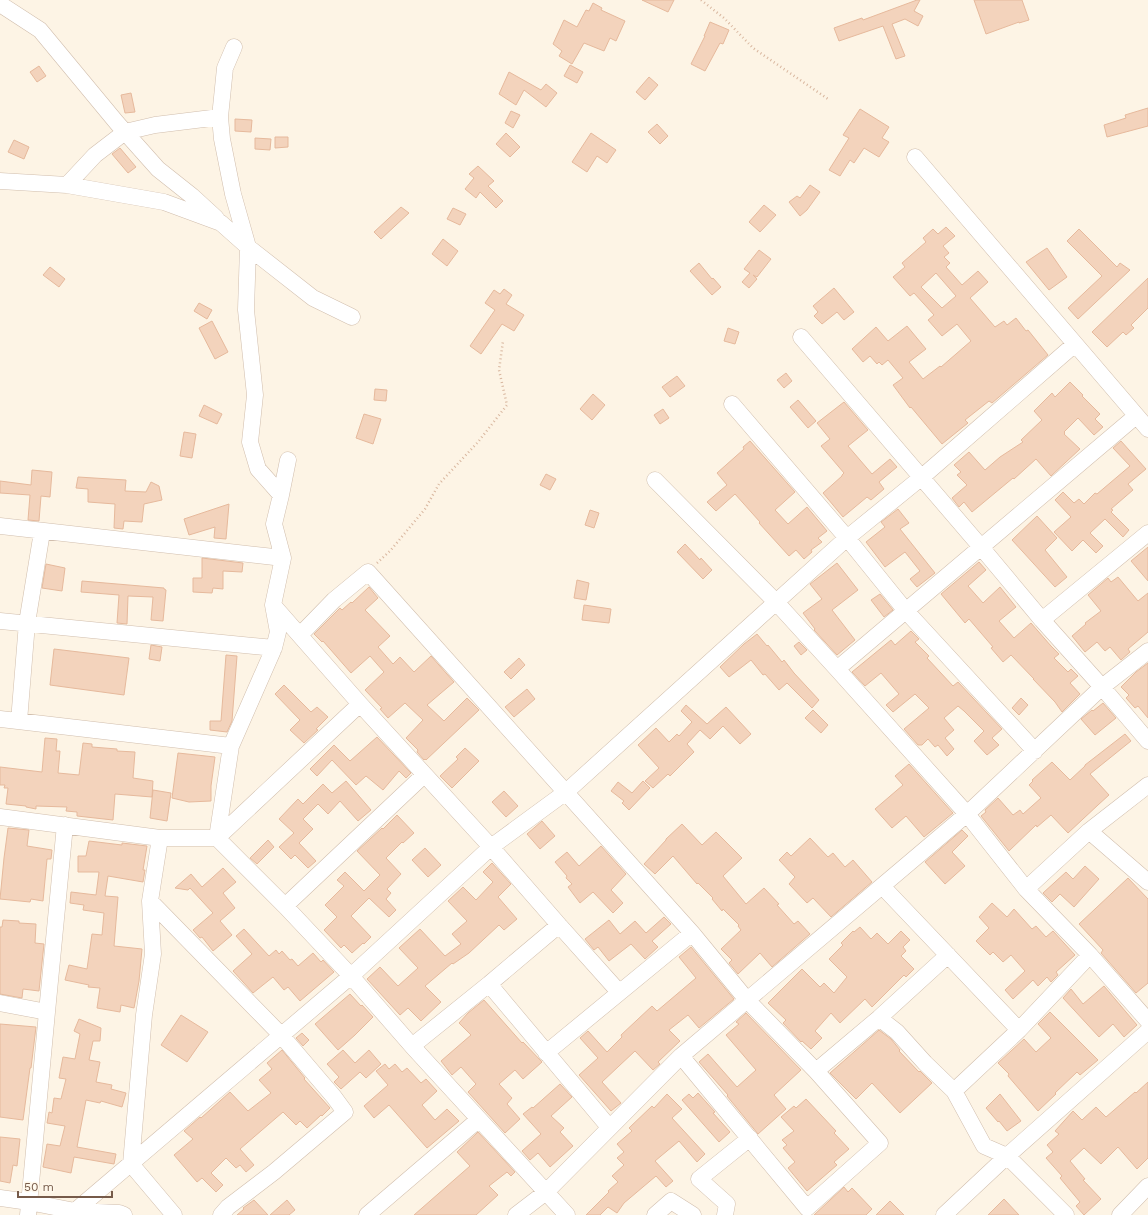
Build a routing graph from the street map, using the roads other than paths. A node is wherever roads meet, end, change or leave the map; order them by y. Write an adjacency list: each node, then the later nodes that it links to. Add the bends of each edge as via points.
1 (0, 4): 4 (street, via 40,30)
2 (234, 47): 3 (street, via 226,68)
3 (220, 117): 4 (street, via 155,125); 9 (street, via 233,194)
4 (125, 132): 7 (street, via 95,154); 8 (street, via 158,169)
5 (914, 157): 12 (street)
6 (0, 181): 7 (street)
7 (68, 185): 8 (street, via 164,202)
8 (221, 223): 9 (street)
9 (248, 247): 10 (street, via 313,298); 19 (street, via 246,310 254,395 250,442 258,469)
10 (352, 317)
11 (801, 337): 17 (street)
12 (1075, 344): 14 (street); 17 (street)
13 (732, 404): 23 (street)
14 (1136, 416): 15 (street); 24 (street)
15 (1148, 429)
16 (288, 460): 19 (street)
17 (922, 477): 23 (street); 24 (street)
18 (655, 480): 26 (street)
19 (281, 495): 25 (street, via 274,524)
20 (0, 526): 21 (street)
21 (42, 532): 25 (street); 31 (street)
22 (1148, 534): 30 (street)
23 (847, 538): 26 (street); 28 (street)
24 (982, 547): 28 (street); 30 (street)
25 (283, 558): 27 (street)
26 (776, 602): 35 (street); 45 (street)
27 (273, 605): 32 (street); 33 (street, via 278,632)
28 (906, 611): 35 (street); 42 (street)
29 (0, 620): 31 (street)
30 (1042, 620): 36 (street)
31 (27, 624): 33 (street); 39 (street)
32 (300, 635): 37 (street); 45 (street, via 334,600 368,572)
33 (274, 648): 41 (street)
34 (1148, 651): 36 (street)
35 (837, 669): 46 (street)
36 (1102, 687): 40 (street); 42 (street)
37 (360, 704): 43 (street); 51 (street)
38 (0, 719): 39 (street)
39 (18, 721): 41 (street)
40 (1148, 741)
41 (231, 746): 51 (street)
42 (1034, 751): 46 (street)
43 (424, 775): 52 (street); 57 (street)
44 (1148, 785): 49 (street)
45 (566, 792): 52 (street); 59 (street)
46 (967, 814): 54 (street); 55 (street)
47 (0, 817): 48 (street)
48 (66, 825): 50 (street); 67 (street)
49 (1089, 831): 53 (street); 55 (street)
50 (160, 838): 51 (street); 56 (street)
51 (217, 838): 57 (street)
52 (491, 847): 58 (street); 62 (street)
53 (1148, 882)
54 (882, 886): 60 (street); 65 (street)
55 (1026, 889): 61 (street)
56 (150, 901): 72 (street); 82 (street, via 153,954 144,1015)
57 (285, 906): 62 (street)
58 (558, 925): 63 (street); 64 (street)
59 (692, 933): 64 (street); 65 (street)
60 (948, 955): 68 (street); 70 (street)
61 (1090, 955): 69 (street); 70 (street)
62 (351, 976): 72 (street); 73 (street)
63 (489, 984): 73 (street); 74 (street)
64 (619, 992): 74 (street)
65 (747, 1000): 75 (street); 76 (street)
66 (0, 1004): 67 (street)
67 (47, 1012): 86 (street)
68 (880, 1018): 76 (street); 77 (street, via 898,1032)
69 (1148, 1021)
70 (1019, 1030): 77 (street)
71 (1148, 1031): 81 (street)
72 (281, 1035): 82 (street); 90 (street, via 345,1112)
73 (412, 1046): 78 (street)
74 (546, 1053): 79 (street)
75 (680, 1056): 79 (street); 80 (street)
76 (816, 1071): 80 (street, via 880,1143 807,1208)
77 (954, 1091): 81 (street, via 984,1146)
78 (478, 1120): 84 (street); 91 (street)
79 (609, 1127): 84 (street)
80 (750, 1138): 96 (street, via 699,1179 727,1204)
81 (1007, 1156): 97 (street); 98 (street)
82 (131, 1164): 87 (street); 89 (street)
83 (1148, 1186): 99 (street)
84 (546, 1192): 92 (street); 93 (street)
85 (0, 1198): 86 (street)
86 (29, 1208): 87 (street)
87 (75, 1211): 88 (street)
88 (121, 1214)
89 (174, 1215)
90 (221, 1215)
91 (367, 1215)
92 (516, 1215)
93 (567, 1215)
94 (655, 1215): 95 (street, via 671,1201)
95 (692, 1215)
96 (725, 1215)
97 (944, 1215)
98 (1066, 1215)
99 (1120, 1215)

